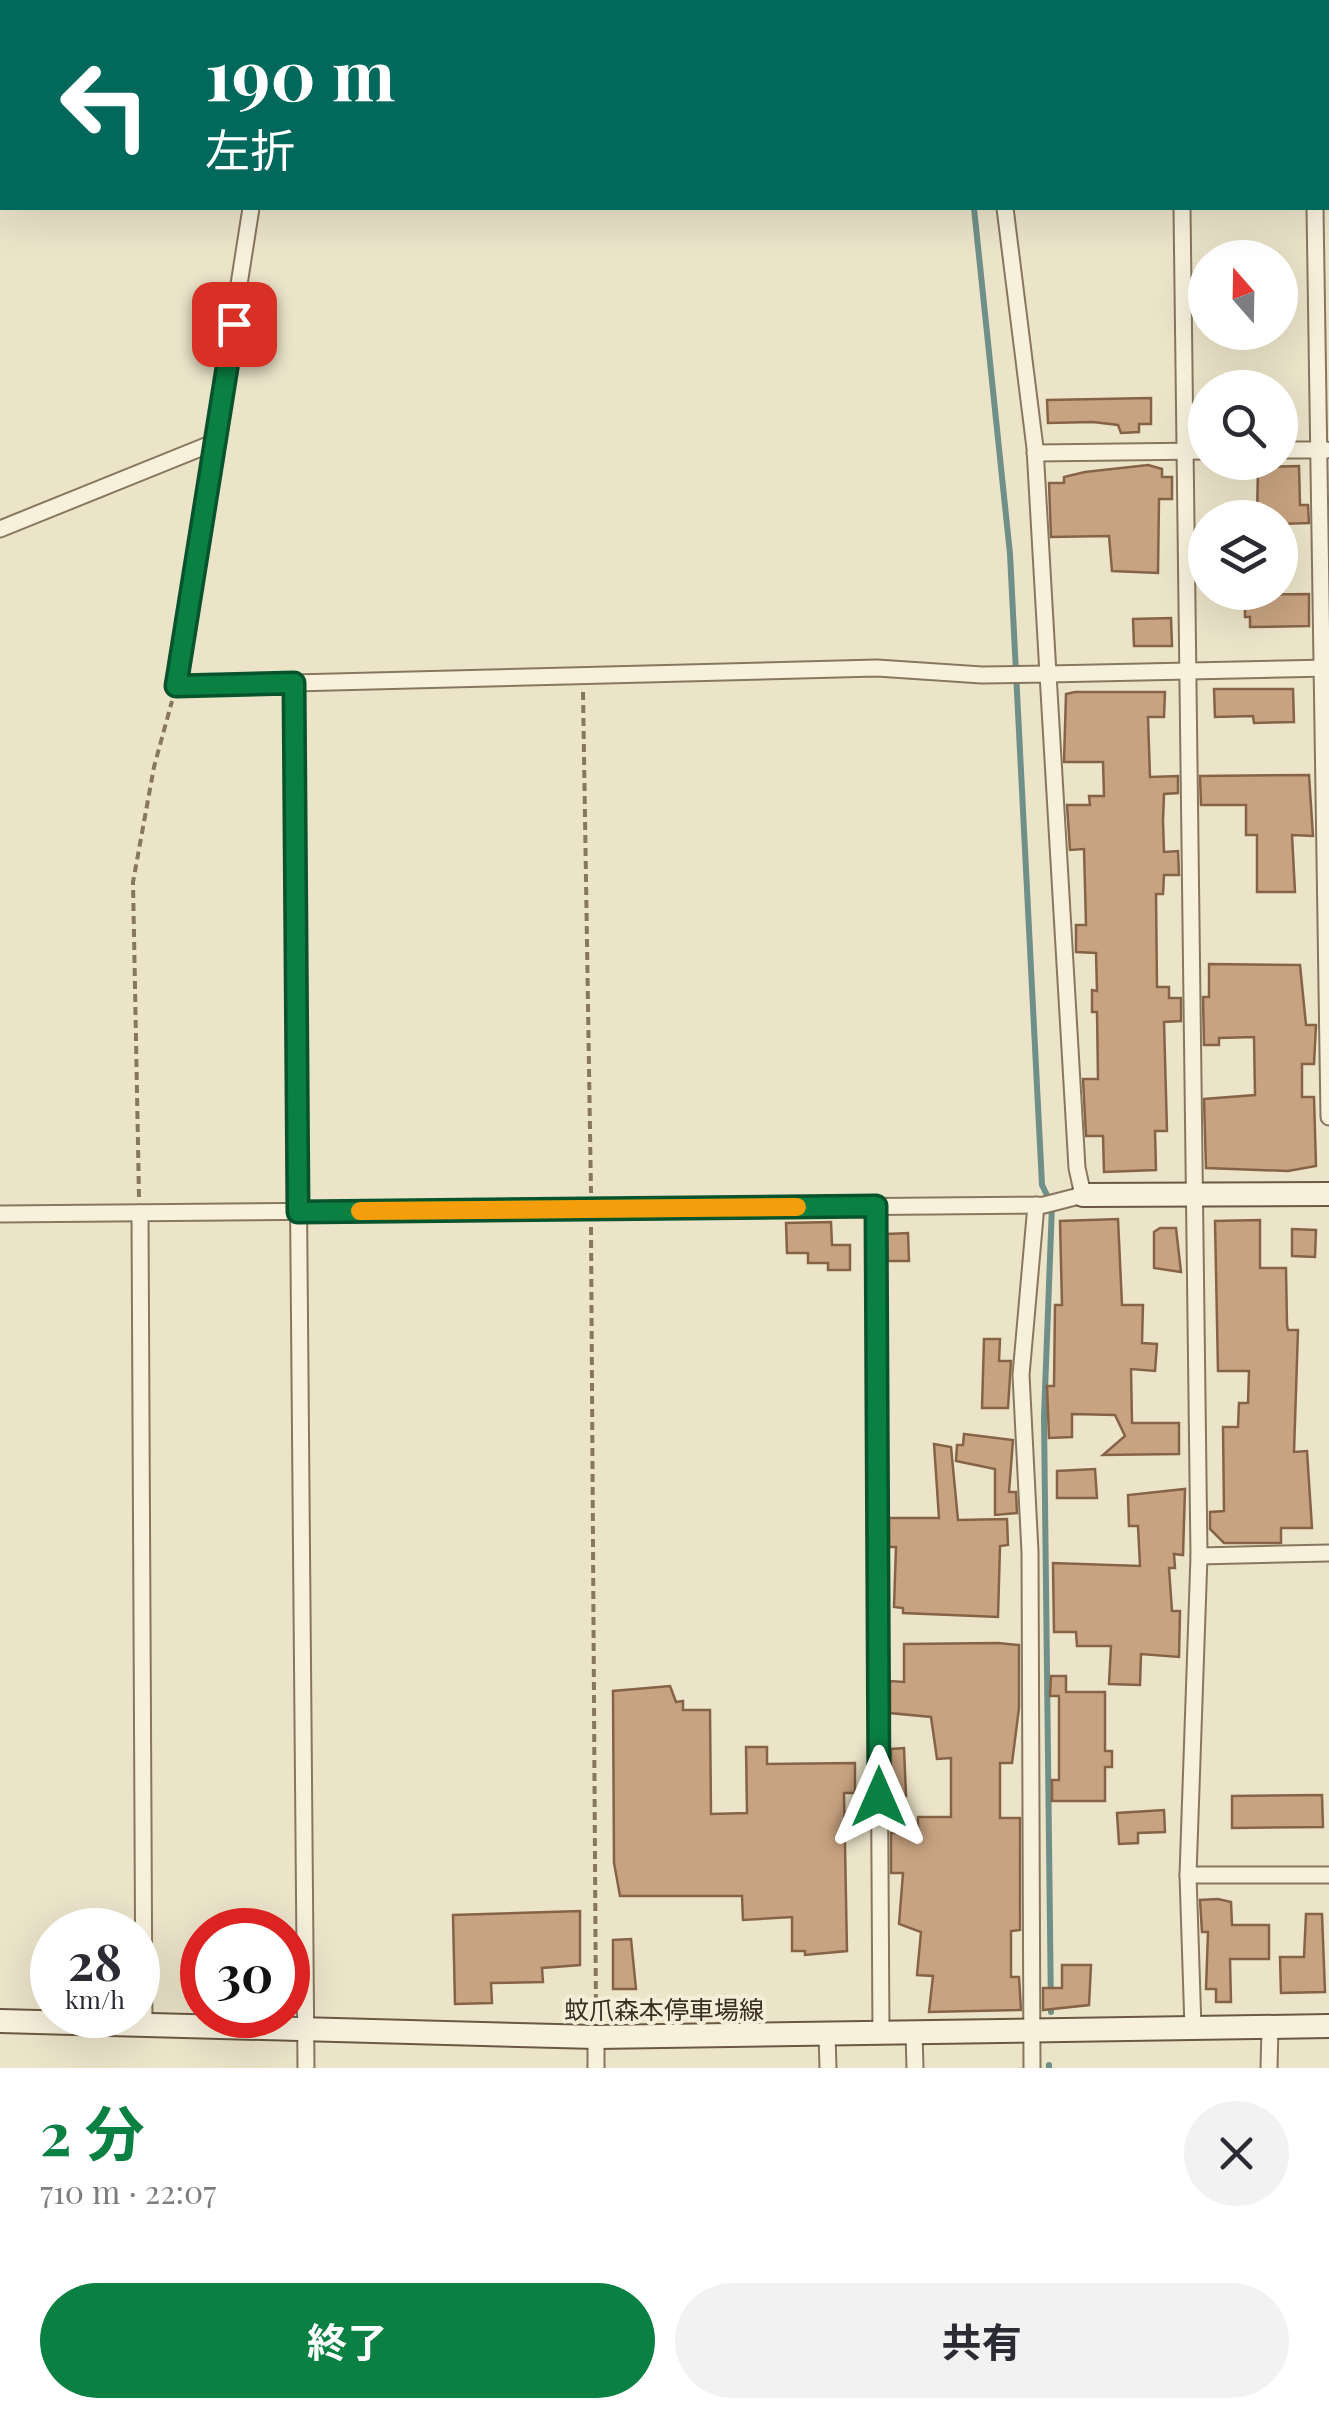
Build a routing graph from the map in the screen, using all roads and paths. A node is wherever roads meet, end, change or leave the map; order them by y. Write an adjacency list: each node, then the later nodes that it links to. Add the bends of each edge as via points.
1 (251, 210): 6 (street)
2 (1004, 210): 10 (street)
3 (1182, 210): 5 (street)
4 (1315, 210): 8 (street)
5 (1192, 370)
6 (218, 441): 12 (street); 18 (street)
7 (1298, 450): 8 (street)
8 (1324, 450): 13 (street)
9 (1188, 451): 10 (street)
10 (1035, 453): 15 (street)
11 (1196, 480): 14 (street)
12 (0, 529)
13 (1326, 668): 14 (street); 19 (street)
14 (1191, 670): 15 (street); 22 (street)
15 (1042, 674): 16 (street, via 877,668); 21 (street)
16 (582, 676): 17 (street); 25 (path)
17 (294, 683): 18 (street); 26 (street)
18 (176, 686): 27 (path, via 133,882)
19 (1329, 1117)
20 (1329, 1194): 22 (main road)
21 (1076, 1197): 22 (main road); 23 (street)
22 (1194, 1198): 30 (street)
23 (1040, 1205): 24 (street); 41 (street, via 1021,1374 1030,1552)
24 (876, 1206): 25 (street); 42 (street)
25 (591, 1209): 26 (street); 45 (path)
26 (298, 1212): 27 (street); 34 (street)
27 (140, 1213): 28 (street); 33 (street)
28 (0, 1214)
29 (1329, 1553): 30 (street)
30 (1199, 1556): 32 (street)
31 (1329, 1875): 32 (street)
32 (1188, 1876): 39 (street)
33 (143, 1908)
34 (305, 1908)
35 (0, 2021): 36 (main road, 蚊爪森本停車場線)
36 (30, 2022)
37 (1329, 2026): 38 (main road, 蚊爪森本停車場線)
38 (1270, 2027): 39 (main road, 蚊爪森本停車場線); 52 (street)
39 (1192, 2028): 41 (main road, 蚊爪森本停車場線)
40 (310, 2031): 45 (main road, 蚊爪森本停車場線)
41 (1032, 2031): 43 (main road, 蚊爪森本停車場線); 51 (street)
42 (880, 2033): 43 (main road, 蚊爪森本停車場線); 44 (main road, 蚊爪森本停車場線)
43 (914, 2033): 50 (street)
44 (827, 2034): 45 (main road, 蚊爪森本停車場線); 49 (street)
45 (596, 2037): 48 (street)
46 (306, 2038): 47 (street)
47 (306, 2068)
48 (596, 2068)
49 (828, 2068)
50 (915, 2068)
51 (1032, 2068)
52 (1270, 2068)

